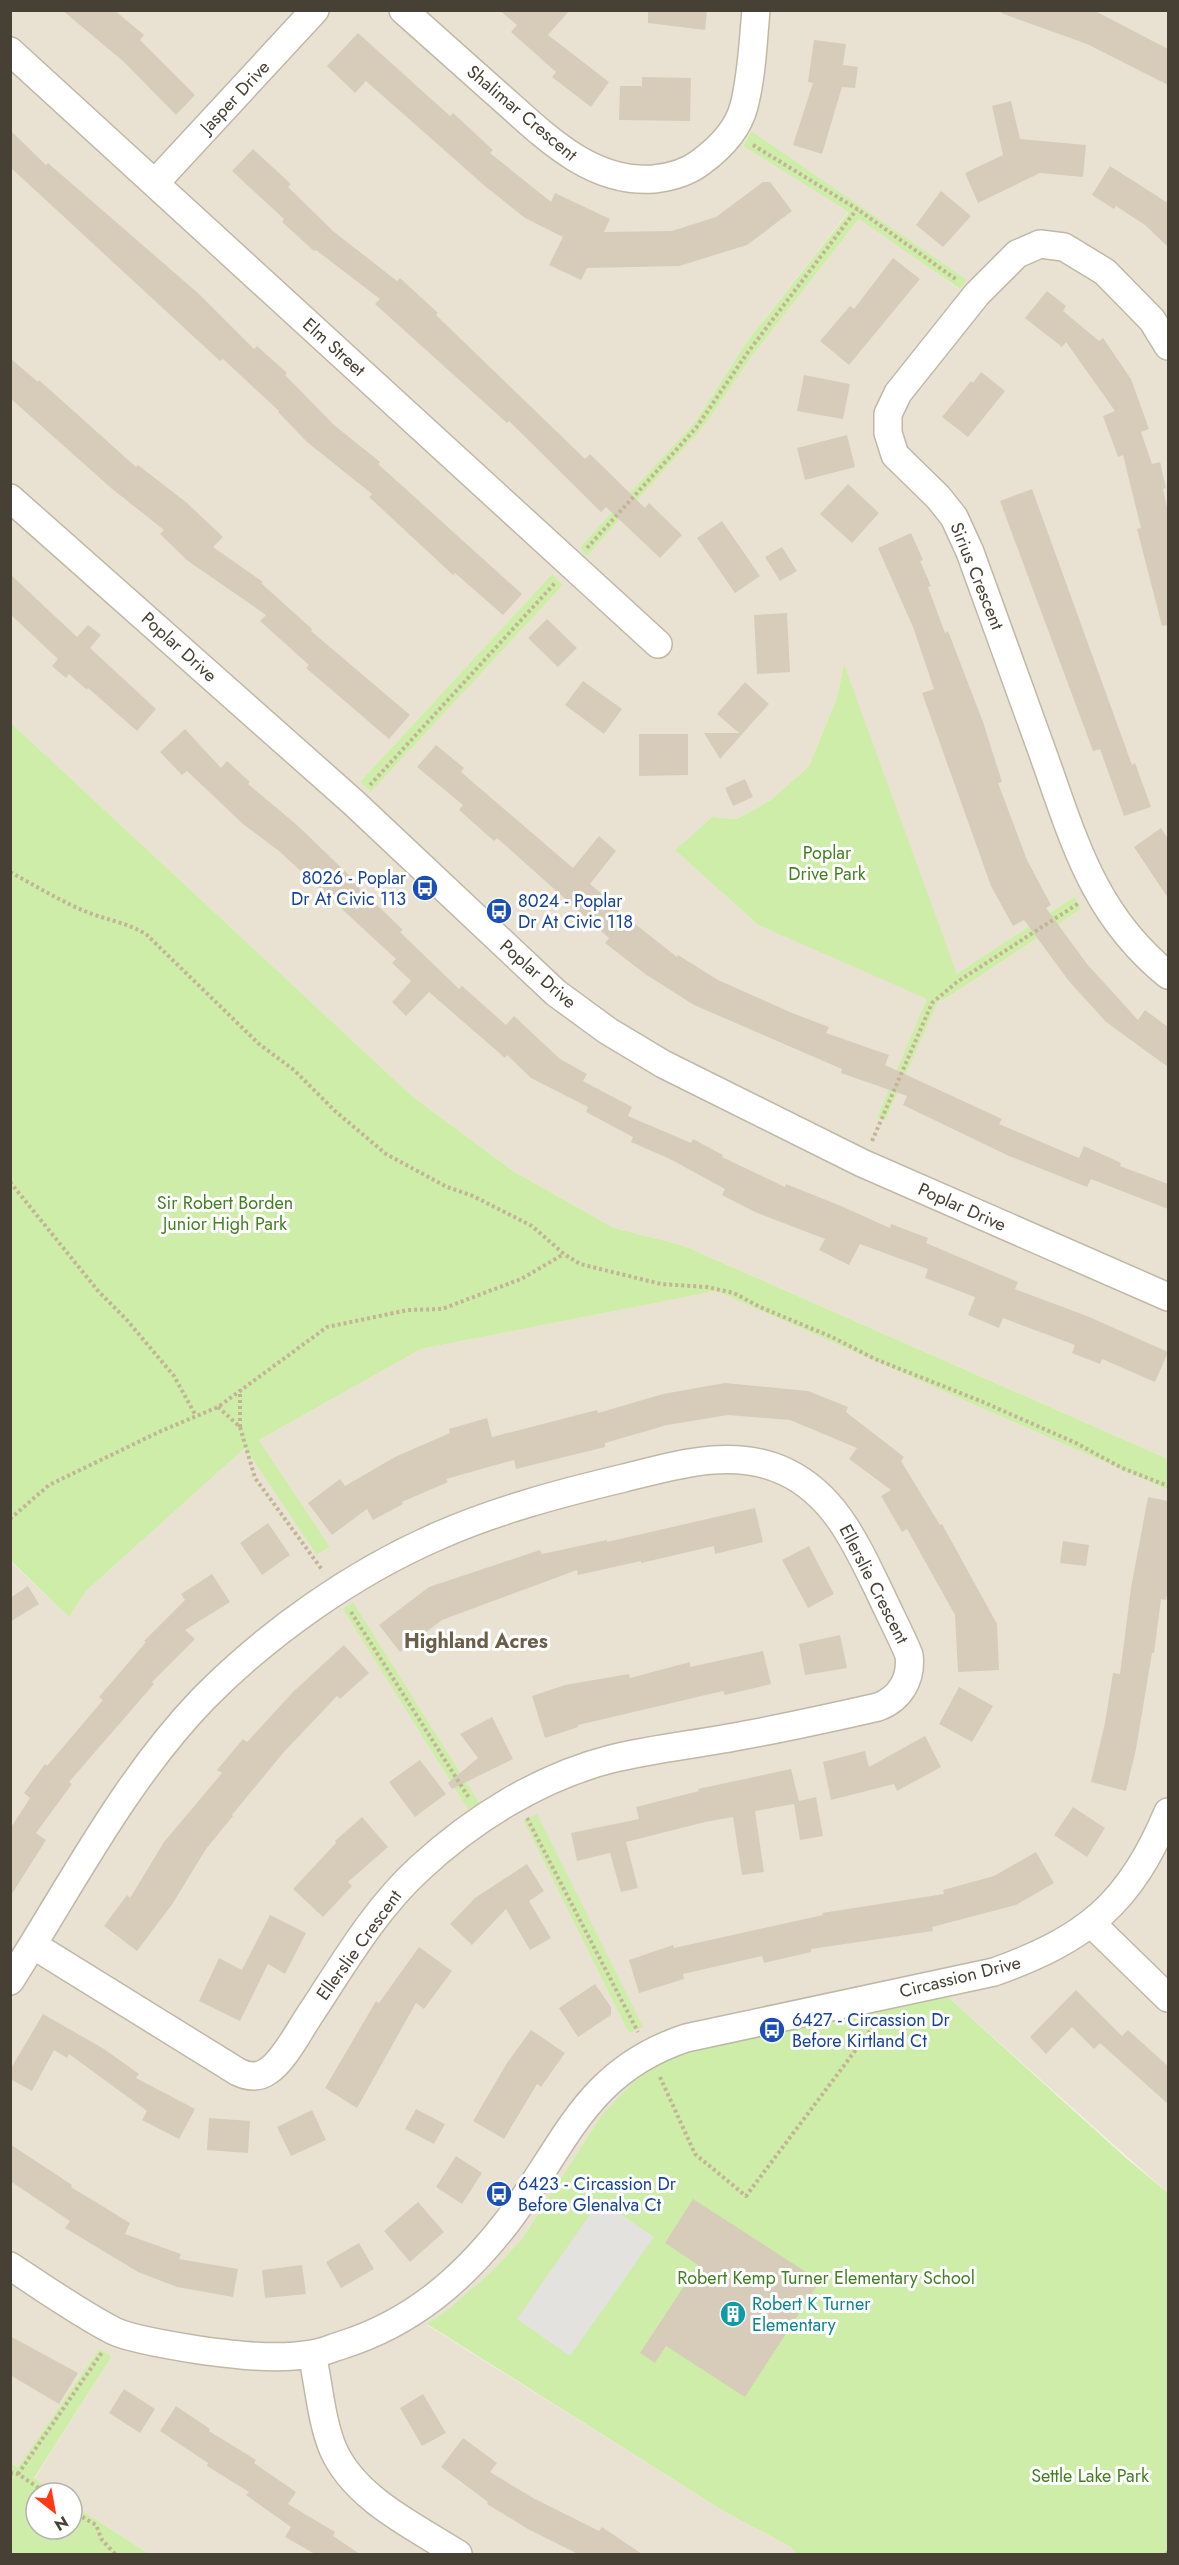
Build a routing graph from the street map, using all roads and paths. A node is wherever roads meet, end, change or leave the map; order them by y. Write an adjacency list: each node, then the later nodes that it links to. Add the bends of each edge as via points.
1 (315, 10): 6 (street, Jasper Drive)
2 (403, 10): 5 (street, Shalimar Crescent, via 552,142 582,163 615,176 643,180 672,177 711,155)
3 (756, 10): 5 (street, Shalimar Crescent, via 744,107)
4 (10, 51): 6 (street, Elm Street)
5 (732, 133): 7 (path)
6 (155, 183): 11 (street, Elm Street)
7 (857, 209): 8 (path); 11 (path, via 748,351 696,428)
8 (977, 294): 9 (street, Sirius Crescent, via 1017,254 1040,244 1064,247 1106,272 1152,320); 15 (street, Sirius Crescent, via 898,393 888,414 888,433 895,455 954,517 970,552 1084,867)
9 (1168, 346)
10 (10, 498): 13 (street, Poplar Drive)
11 (572, 564): 12 (street, Elm Street); 13 (path)
12 (658, 644)
13 (354, 803): 17 (street, Poplar Drive, via 556,993 608,1031 663,1064)
14 (10, 872): 19 (path, via 69,904 123,926 138,928 259,1044 294,1070 386,1154 532,1226)
15 (1097, 892): 16 (street, Sirius Crescent, via 1123,932); 17 (path, via 957,982 932,1003)
16 (1168, 975)
17 (862, 1163): 20 (street, Poplar Drive)
18 (10, 1182): 23 (path, via 99,1292 174,1376)
19 (564, 1254): 21 (path, via 521,1279 442,1309 408,1310 327,1327); 25 (path, via 580,1264 661,1284 734,1293 875,1359 983,1402)
20 (1168, 1296)
21 (240, 1389): 22 (path); 24 (path)
22 (218, 1407): 23 (path); 24 (path)
23 (196, 1416): 26 (path, via 49,1485)
24 (240, 1428): 27 (path, via 255,1478)
25 (1168, 1486)
26 (10, 1520)
27 (337, 1590): 28 (street, Ellerslie Crescent, via 441,1534 513,1508 601,1483 719,1458 774,1467 810,1486 828,1503 852,1536 907,1650 909,1671 897,1696 878,1707 611,1759); 30 (path); 32 (street, Ellerslie Crescent, via 243,1663 172,1733 142,1771)
28 (517, 1798): 30 (street, Ellerslie Crescent); 36 (path)
29 (1168, 1812): 31 (street, Circassion Drive, via 1142,1865 1116,1901)
30 (482, 1819): 32 (street, Ellerslie Crescent, via 436,1853 400,1887 364,1933 275,2065 258,2075 238,2072)
31 (1092, 1924): 34 (street, Circassion Drive, via 1055,1947 994,1972); 35 (street)
32 (33, 1945): 33 (street, Ellerslie Crescent)
33 (10, 1982)
34 (899, 1993): 36 (street, Circassion Drive, via 719,2029); 36 (path, via 746,2196 695,2154)
35 (1168, 1998)
36 (649, 2053): 39 (street, Circassion Drive, via 616,2074 591,2099 508,2221 439,2295 359,2339)
37 (10, 2266): 38 (street, Circassion Drive)
38 (116, 2332): 39 (street, Circassion Drive, via 225,2354); 41 (path)
39 (312, 2354): 45 (street, via 328,2436 349,2475 371,2497)
40 (10, 2473): 41 (path)
41 (18, 2474): 42 (path)
42 (28, 2481)
43 (84, 2518): 44 (path, via 96,2526)
44 (115, 2554)
45 (458, 2554)

